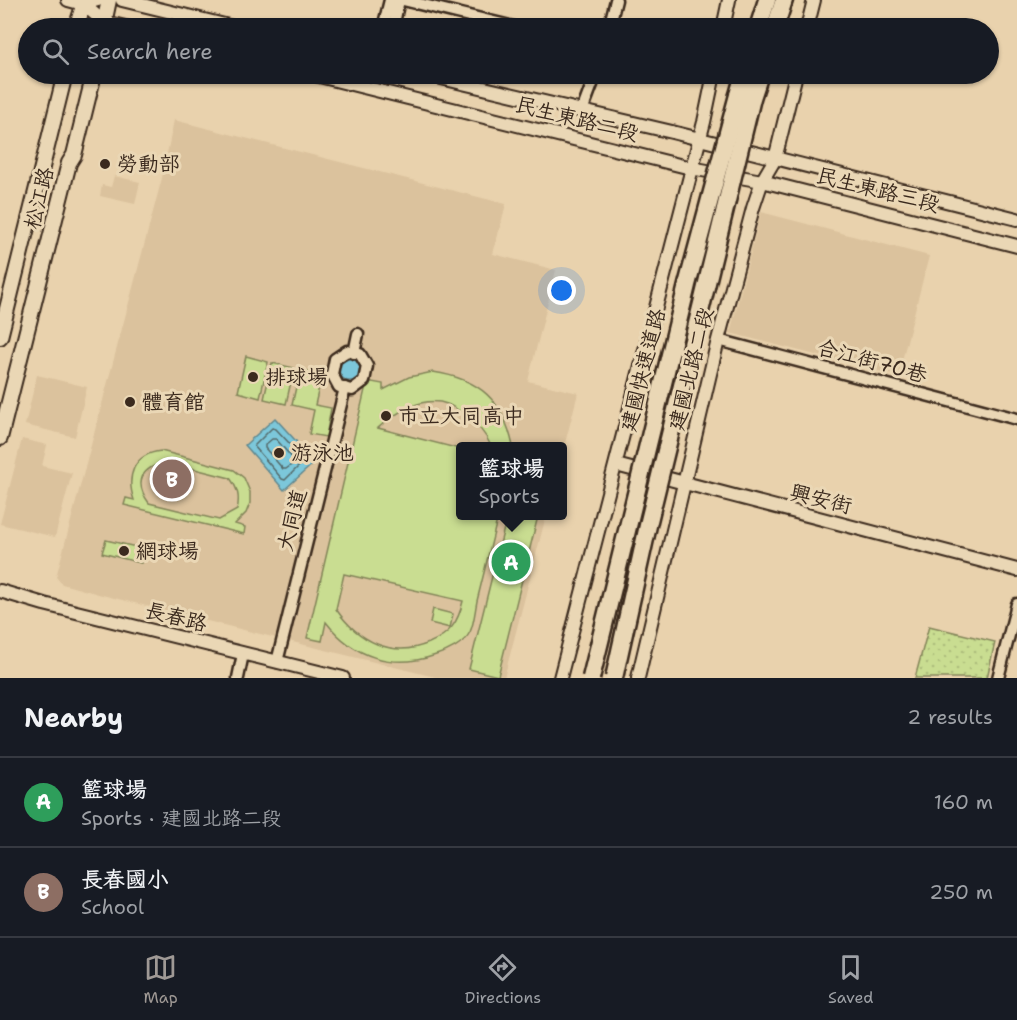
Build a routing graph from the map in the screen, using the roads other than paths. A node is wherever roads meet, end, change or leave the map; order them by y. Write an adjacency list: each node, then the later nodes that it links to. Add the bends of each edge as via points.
1 (68, 0): 14 (street)
2 (98, 0): 14 (street)
3 (109, 0): 17 (main road)
4 (123, 0): 18 (street)
5 (390, 0): 19 (street)
6 (401, 0): 20 (street); 21 (street)
7 (616, 0): 22 (street)
8 (729, 0): 23 (street)
9 (755, 0): 24 (highway)
10 (767, 0): 25 (highway)
11 (777, 0): 26 (highway)
12 (784, 0): 27 (highway)
13 (814, 0): 28 (street)
14 (84, 2): 15 (main road); 16 (street)
15 (79, 18)
16 (98, 18)
17 (105, 18)
18 (196, 18)
19 (386, 18)
20 (396, 18)
21 (476, 18)
22 (612, 18)
23 (725, 18)
24 (752, 18)
25 (761, 18)
26 (772, 18)
27 (778, 18)
28 (810, 18)
29 (63, 84): 49 (main road, 松江路)
30 (92, 84): 54 (main road, 松江路)
31 (351, 84): 43 (street, 民生東路二段)
32 (467, 84): 39 (street, 民生東路二段)
33 (592, 84): 39 (street)
34 (712, 84): 40 (street)
35 (744, 84): 38 (highway)
36 (753, 84): 38 (highway, 建國快速道路)
37 (794, 84): 42 (street, 建國北路二段)
38 (745, 96): 65 (highway, 建國快速道路, bridge, via 684,296); 66 (highway, 建國快速道路, bridge)
39 (582, 111): 40 (street, 民生東路二段)
40 (699, 139): 41 (street, 民生東路二段); 43 (street)
41 (736, 149): 42 (street, 民生東路三段)
42 (775, 159): 45 (street, 建國北路二段); 46 (street, 民生東路三段)
43 (691, 168): 44 (street, 民生東路二段); 55 (street)
44 (729, 175): 45 (street, 民生東路三段)
45 (762, 181): 47 (street, 民生東路三段); 50 (street, 建國北路二段)
46 (1017, 219)
47 (1017, 246)
48 (358, 334): 51 (street)
49 (0, 337)
50 (718, 340): 53 (street, 合江街70巷); 56 (street, 建國北路二段)
51 (354, 353): 52 (street, via 360,354 367,366 364,381 352,390); 52 (street, via 347,351 335,359 332,374 339,387)
52 (345, 388): 61 (street, 大同道)
53 (1017, 419)
54 (0, 438)
55 (615, 465): 56 (street, 興安街); 64 (street)
56 (683, 483): 57 (street, 興安街); 67 (street, 建國北路二段)
57 (1017, 570)
58 (0, 591): 60 (street, 長春路)
59 (1017, 604): 68 (street)
60 (243, 654): 61 (street, 長春路); 62 (street)
61 (277, 662): 63 (street, 長春路)
62 (238, 678)
63 (343, 678)
64 (560, 678)
65 (591, 678)
66 (614, 678)
67 (638, 678)
68 (998, 678)

